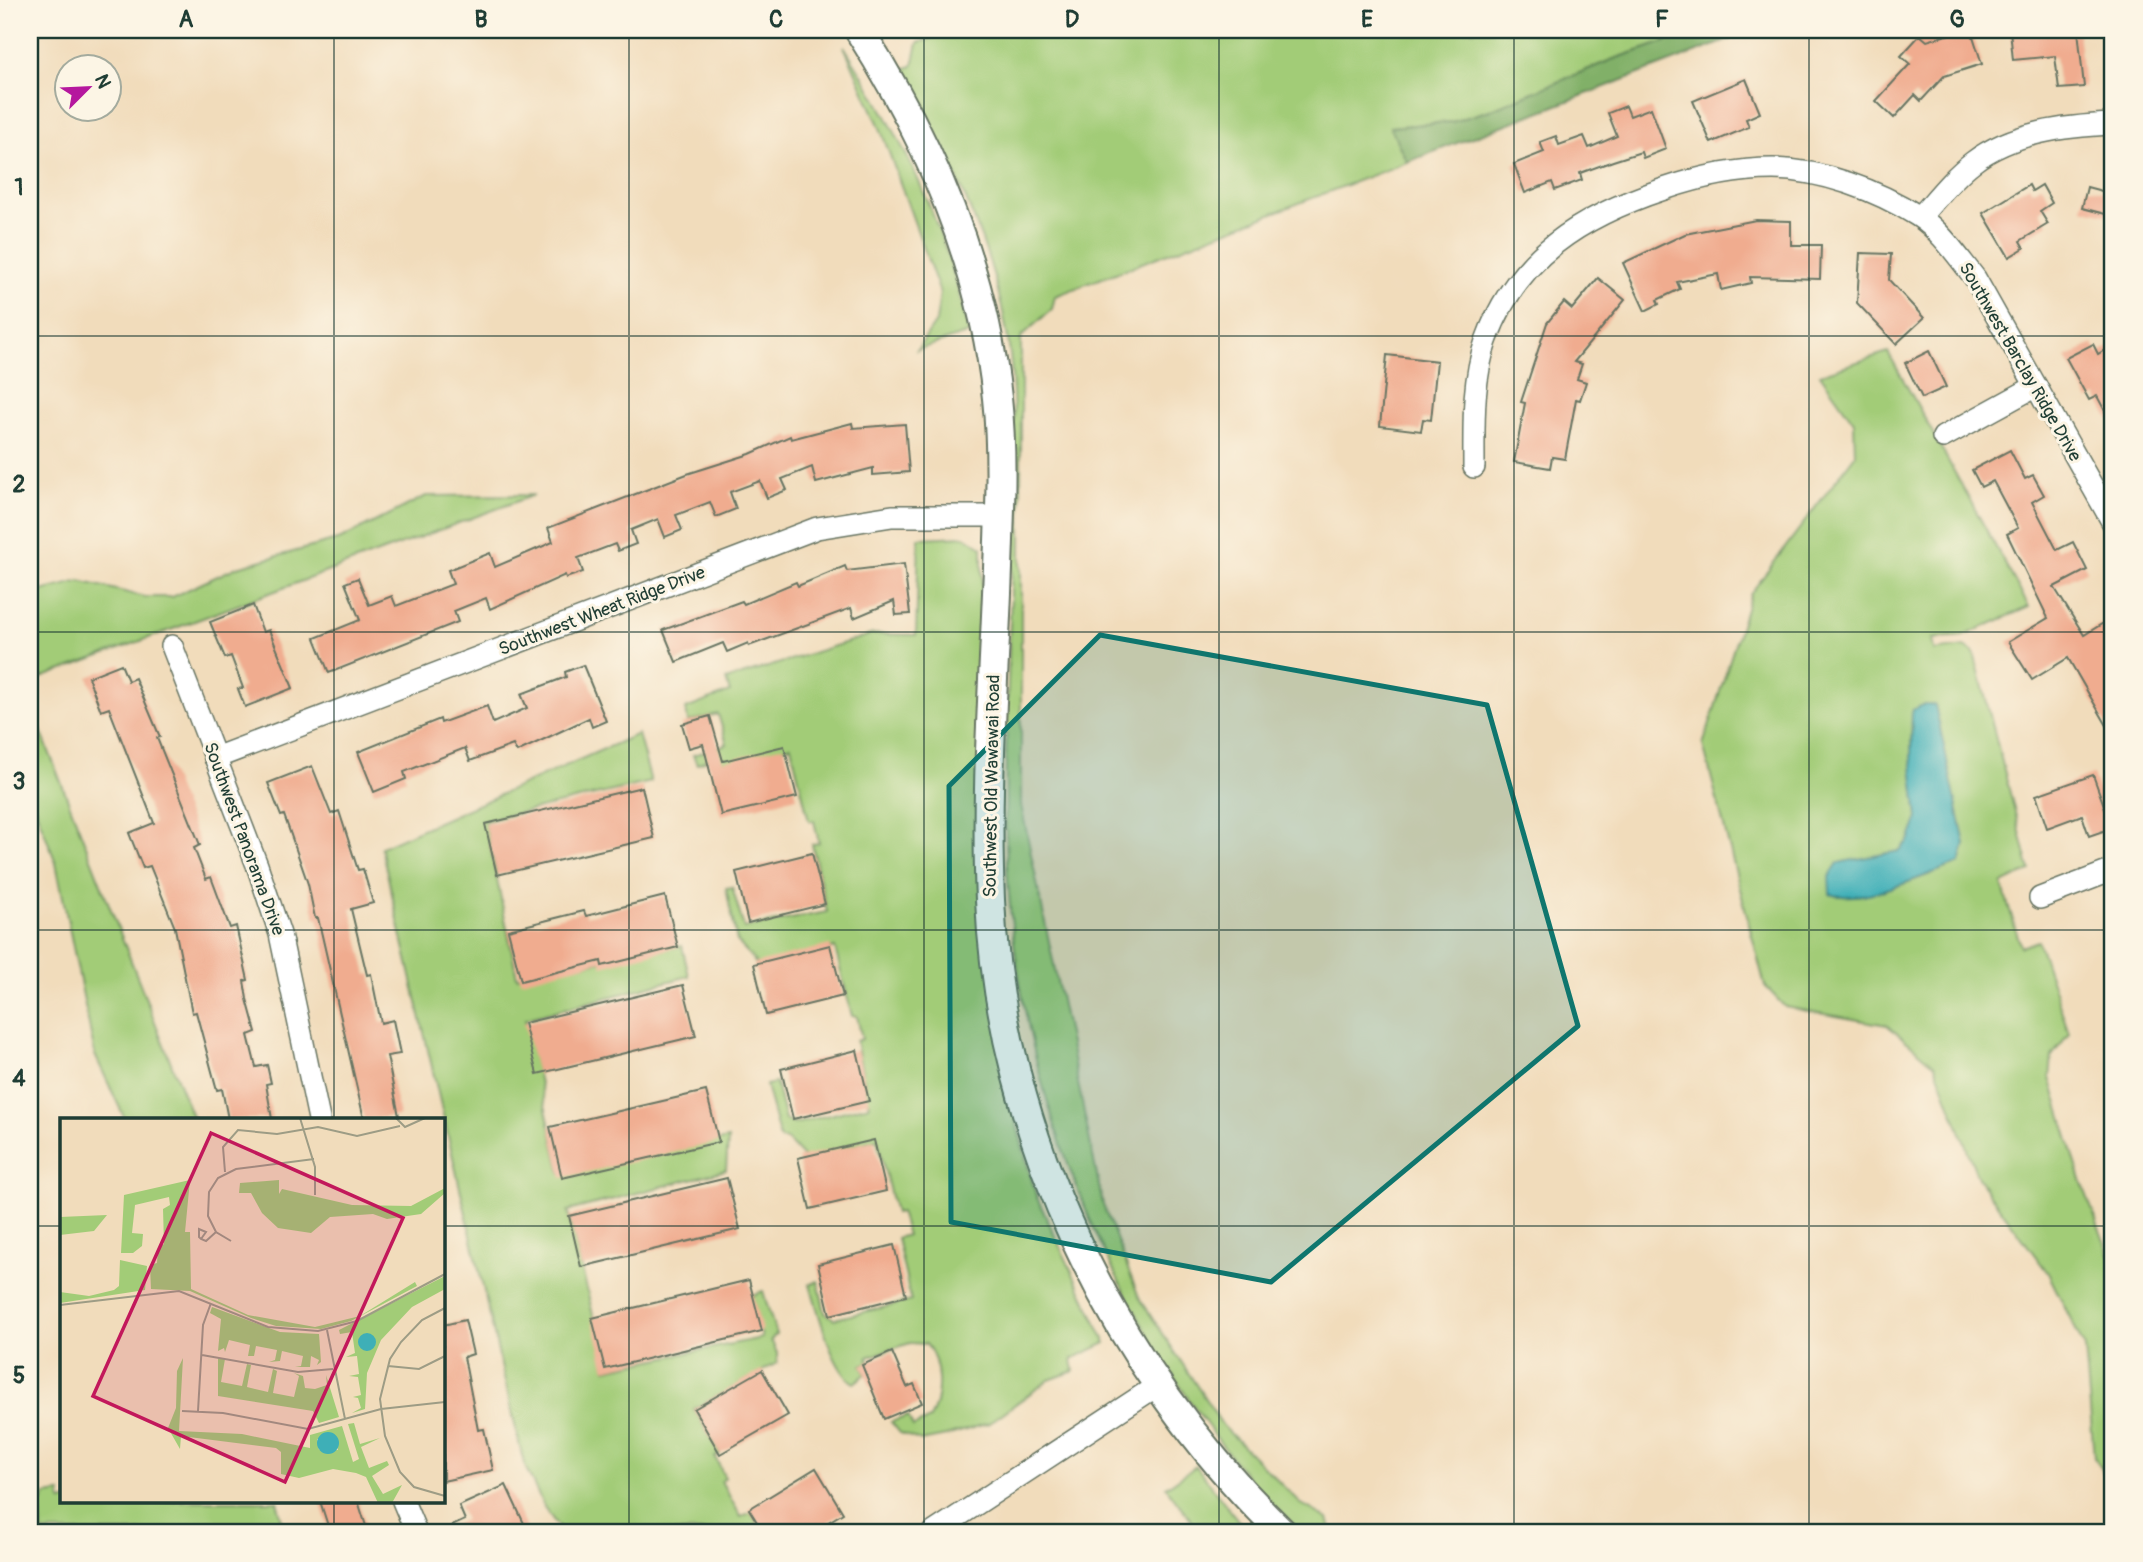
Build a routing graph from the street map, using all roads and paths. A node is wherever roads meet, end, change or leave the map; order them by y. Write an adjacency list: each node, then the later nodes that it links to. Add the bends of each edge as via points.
1 (859, 30): 7 (main road, Southwest Old Wawawai Road, via 933,162 971,265 997,398)
2 (2113, 124): 3 (street, via 2014,139 1973,161)
3 (1920, 217): 4 (street, Southwest Barclay Ridge Drive, via 1975,278); 6 (street, Southwest Barclay Ridge Drive, via 1835,180 1775,169 1698,177 1593,216 1531,264 1486,340 1474,404)
4 (2036, 386): 5 (street); 8 (street, Southwest Barclay Ridge Drive)
5 (1943, 437)
6 (1474, 467)
7 (999, 516): 10 (street, Southwest Wheat Ridge Drive, via 892,516 817,528); 14 (main road, Southwest Old Wawawai Road, via 988,824 998,980 1032,1126 1058,1200 1123,1331)
8 (2113, 523)
9 (172, 646): 10 (street, Southwest Panorama Drive)
10 (215, 758): 13 (street, Southwest Panorama Drive, via 280,934)
11 (2113, 870): 12 (street)
12 (2040, 898)
13 (319, 1118)
14 (1158, 1385): 17 (street); 18 (main road, Southwest Old Wawawai Road, via 1215,1461)
15 (403, 1502): 16 (street)
16 (416, 1532)
17 (934, 1532)
18 (1282, 1532)

